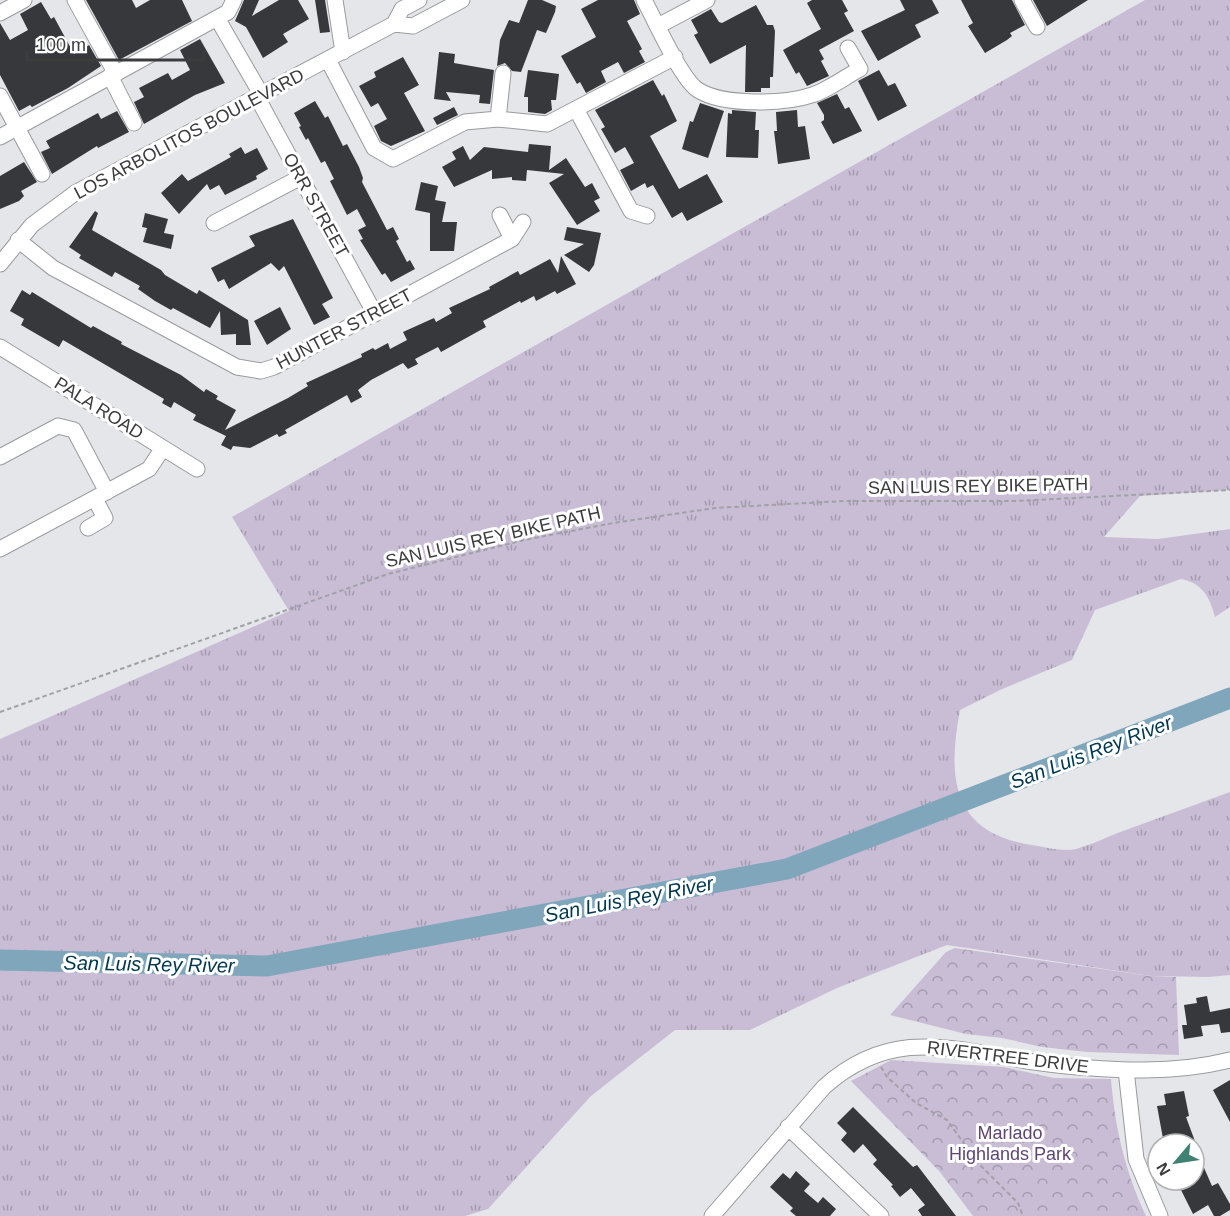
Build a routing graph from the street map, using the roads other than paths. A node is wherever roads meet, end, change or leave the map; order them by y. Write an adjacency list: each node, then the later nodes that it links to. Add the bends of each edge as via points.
1 (24, 0): 10 (street)
2 (75, 0): 20 (street)
3 (234, 0): 11 (street, via 228,12)
4 (335, 0): 16 (street)
5 (419, 0): 12 (street, LOS ARBOLITOS BOULEVARD, via 402,9)
6 (462, 0): 12 (street, LOS ARBOLITOS BOULEVARD, via 413,26)
7 (644, 0): 13 (street)
8 (707, 0): 13 (street)
9 (1022, 0): 14 (street)
10 (0, 14)
11 (217, 18): 20 (street); 21 (street, ORR STREET)
12 (394, 24): 16 (street, LOS ARBOLITOS BOULEVARD)
13 (658, 26): 17 (street)
14 (1037, 27)
15 (848, 48): 17 (street, via 860,69 813,95 784,101 721,99 698,90 685,77)
16 (343, 52): 18 (street, LOS ARBOLITOS BOULEVARD)
17 (675, 57): 23 (street)
18 (328, 60): 21 (street, LOS ARBOLITOS BOULEVARD); 24 (street, via 374,148 393,159 465,122)
19 (503, 73): 24 (street)
20 (112, 75): 25 (street); 26 (street)
21 (259, 95): 29 (street, ORR STREET); 35 (street, LOS ARBOLITOS BOULEVARD, via 75,193)
22 (0, 96): 26 (street)
23 (576, 109): 24 (street, via 547,124); 31 (street, via 631,211)
24 (498, 119)
25 (134, 123)
26 (17, 128): 27 (street); 28 (street)
27 (0, 136)
28 (42, 174)
29 (301, 177): 33 (street); 37 (street, ORR STREET)
30 (500, 216): 34 (street)
31 (647, 216)
32 (523, 222): 34 (street, HUNTER STREET)
33 (214, 223)
34 (512, 239): 37 (street, HUNTER STREET)
35 (18, 240): 36 (street, LOS ARBOLITOS BOULEVARD); 37 (street, HUNTER STREET, via 53,268 237,367 261,371 274,367)
36 (0, 264)
37 (375, 314)
38 (0, 347): 39 (street, PALA ROAD)
39 (163, 448): 41 (street, PALA ROAD); 42 (street, via 149,469)
40 (0, 457): 42 (street, via 58,426 74,430)
41 (197, 469)
42 (101, 496): 43 (street, via 105,518); 44 (street)
43 (88, 528)
44 (0, 549)
45 (1230, 1060): 46 (street, RIVERTREE DRIVE, via 1161,1070)
46 (1126, 1070): 47 (street, RIVERTREE DRIVE, via 907,1046 865,1057 840,1073); 50 (street, via 1136,1159)
47 (788, 1126): 48 (street, RIVERTREE DRIVE); 49 (street)
48 (712, 1216)
49 (880, 1216)
50 (1160, 1216)

